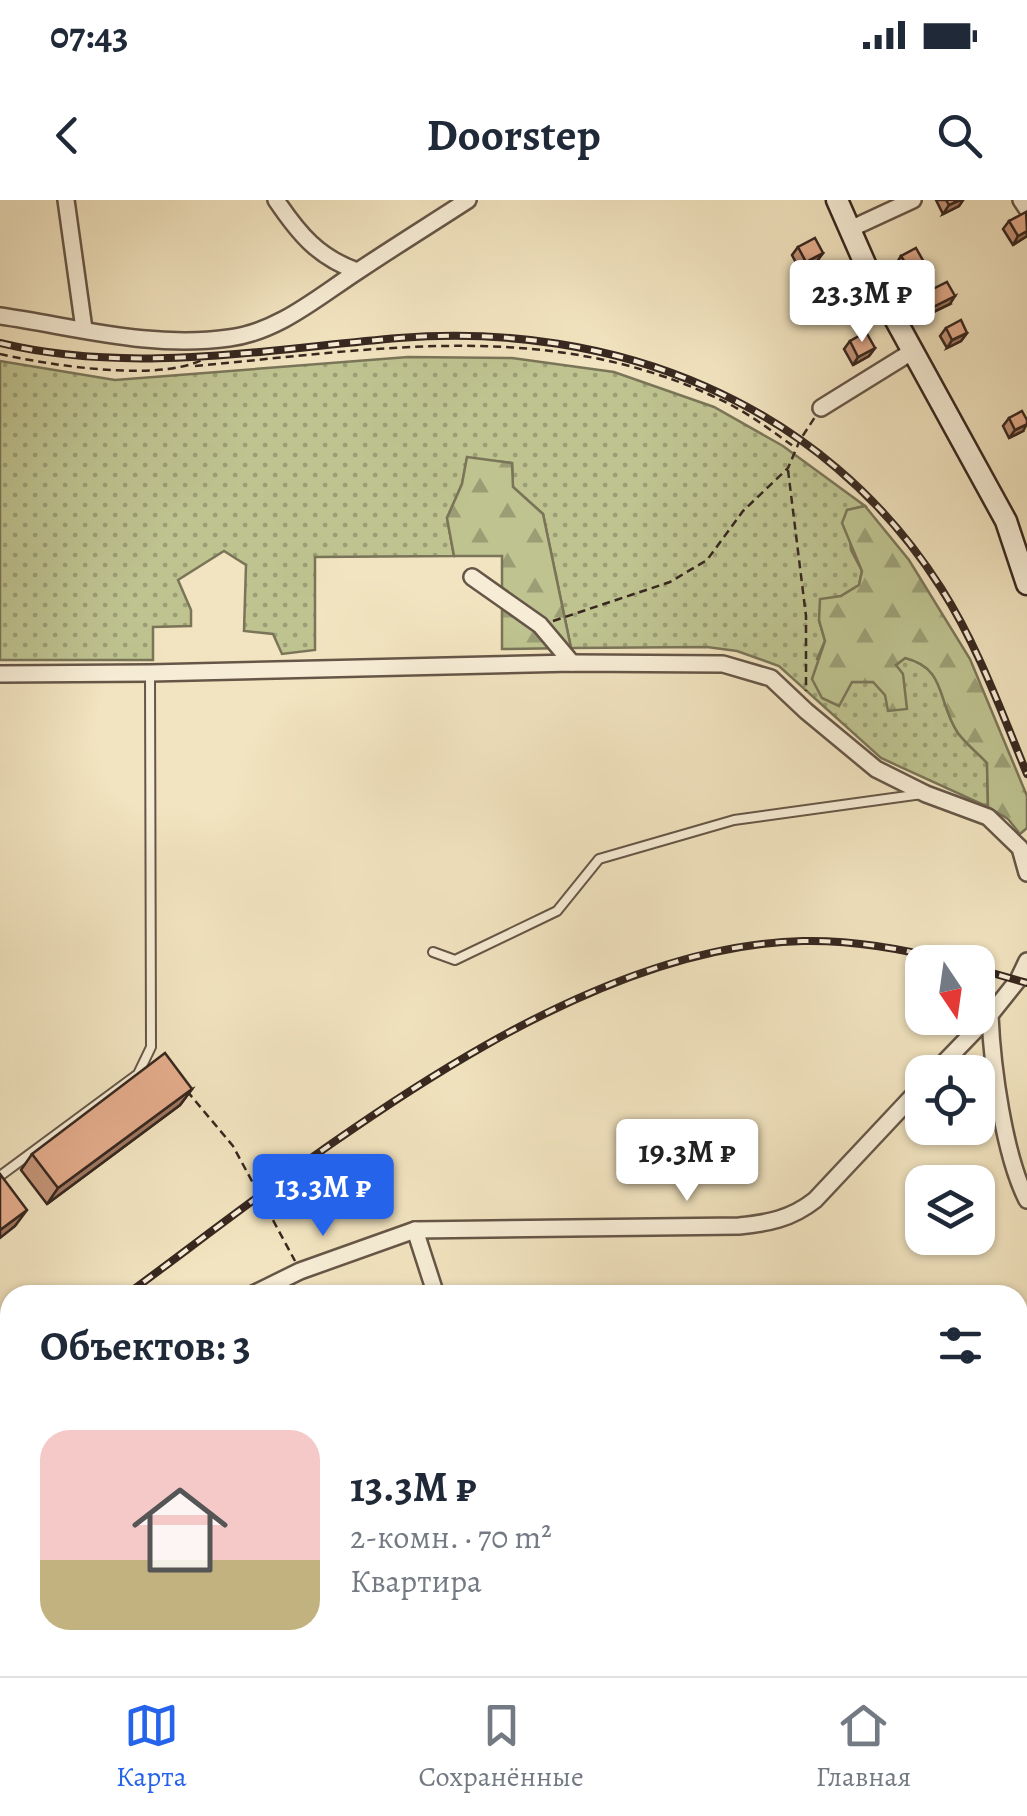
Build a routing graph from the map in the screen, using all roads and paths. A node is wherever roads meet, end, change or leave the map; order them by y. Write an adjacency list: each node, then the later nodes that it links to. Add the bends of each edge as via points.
1 (66, 200): 11 (street)
2 (276, 200): 9 (street, via 316,249)
3 (468, 200): 9 (street)
4 (838, 200): 8 (main road)
5 (914, 200): 8 (street)
6 (1021, 200): 7 (street)
7 (1027, 209)
8 (848, 230): 13 (main road)
9 (357, 271): 12 (street, via 270,328)
10 (0, 316): 11 (street)
11 (84, 328): 12 (street, via 120,339)
12 (231, 338): 15 (path)
13 (913, 351): 16 (street); 20 (main road, via 1006,521)
14 (0, 354): 15 (path, via 119,370)
15 (195, 366): 17 (path, via 408,346 551,350 687,385)
16 (821, 408): 17 (path)
17 (796, 448): 18 (path)
18 (788, 468): 21 (path, via 707,560 670,582); 25 (path, via 806,616)
19 (472, 577): 21 (street)
20 (1027, 584)
21 (540, 624): 22 (street)
22 (572, 663): 24 (street); 25 (street, via 723,664 771,678)
23 (0, 674): 24 (street)
24 (150, 674): 36 (lane, via 151,1047 138,1074)
25 (806, 712): 26 (street, via 876,768)
26 (926, 794): 27 (street, via 988,818 1020,848); 28 (lane, via 734,820 598,859 557,911 455,960)
27 (1027, 873)
28 (433, 952)
29 (1027, 961): 30 (street)
30 (995, 1009)
31 (971, 1035): 33 (street)
32 (991, 1035): 37 (street, via 1011,1152)
33 (951, 1055)
34 (186, 1090): 39 (path, via 233,1146)
35 (905, 1104): 38 (street, via 814,1200 772,1222)
36 (0, 1176)
37 (1027, 1200)
38 (415, 1230): 39 (street); 41 (street)
39 (300, 1271): 40 (street)
40 (271, 1285)
41 (433, 1285)

